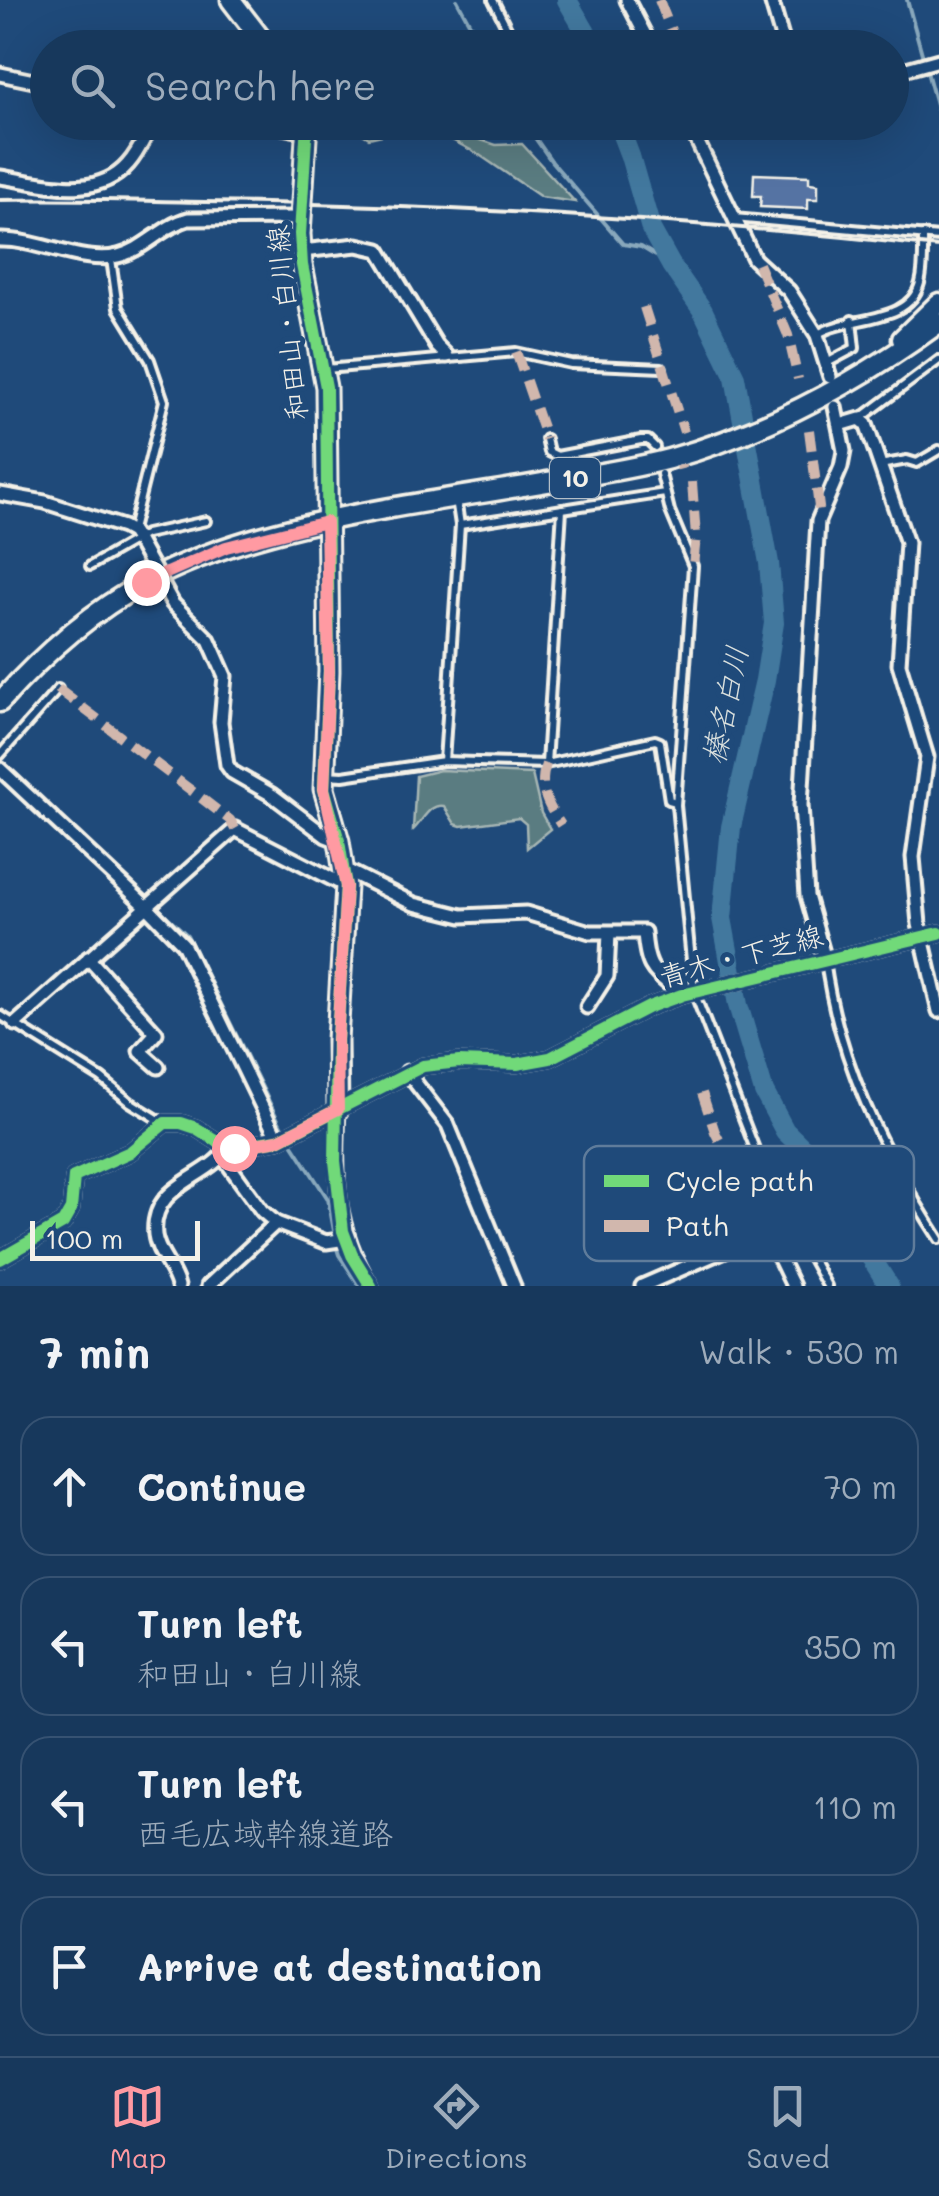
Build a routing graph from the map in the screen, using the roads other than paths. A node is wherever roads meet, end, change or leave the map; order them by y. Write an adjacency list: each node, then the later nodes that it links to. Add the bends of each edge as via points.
1 (230, 0): 5 (main road)
2 (493, 0): 6 (lane)
3 (627, 0): 7 (street)
4 (771, 0): 8 (street)
5 (254, 30)
6 (508, 30)
7 (643, 30)
8 (780, 30)
9 (0, 74): 10 (street)
10 (30, 80)
11 (142, 140): 14 (street, via 126,167 90,186)
12 (305, 140): 15 (main road, 和田山・白川線)
13 (696, 140): 16 (street)
14 (0, 178)
15 (301, 218): 20 (main road, 和田山・白川線); 21 (street, via 188,219)
16 (733, 218): 17 (lane); 25 (street, via 754,259 789,291)
17 (924, 235): 18 (lane); 23 (lane, via 918,290 887,316)
18 (939, 237)
19 (0, 240): 21 (street)
20 (302, 251): 26 (street, via 357,245 379,250); 30 (main road, 和田山・白川線)
21 (110, 258): 47 (lane, via 118,308 150,360 164,402)
22 (939, 303): 29 (main road, 10)
23 (852, 320): 25 (lane); 31 (lane, via 855,348)
24 (939, 323): 29 (main road, 10)
25 (817, 335): 31 (street)
26 (447, 356): 28 (lane, via 516,352 571,364); 30 (lane)
27 (939, 360): 33 (lane)
28 (662, 368)
29 (868, 369): 42 (main road, 10, via 802,408 692,452)
30 (324, 370): 45 (main road, 和田山・白川線)
31 (828, 370)
32 (836, 406): 34 (street)
33 (860, 418): 34 (street); 38 (street)
34 (840, 424): 65 (street, via 841,467 818,521 802,805)
35 (546, 439): 36 (lane, via 558,456 641,440)
36 (655, 447)
37 (939, 450): 38 (lane, via 918,463)
38 (878, 466): 52 (street, via 907,543 898,664)
39 (661, 474): 40 (lane)
40 (666, 493): 43 (lane); 57 (lane, via 693,566)
41 (0, 494): 47 (street, via 45,502)
42 (456, 498): 45 (main road, 10); 46 (lane)
43 (562, 509): 46 (lane); 54 (lane)
44 (206, 521): 47 (lane)
45 (326, 522): 50 (main road, 10, via 226,547 146,582 74,630); 56 (main road, 和田山・白川線)
46 (460, 525): 53 (lane)
47 (136, 538): 48 (lane); 58 (street, bridge, via 173,604 210,640 225,676 221,722 228,765)
48 (90, 566)
49 (58, 689): 51 (lane)
50 (0, 702)
51 (1, 754)
52 (933, 758): 63 (street, via 913,857)
53 (444, 761): 54 (lane); 56 (lane)
54 (546, 764): 57 (lane, via 655,740 669,800)
55 (0, 769): 60 (street)
56 (324, 774): 58 (main road, 和田山・白川線)
57 (676, 802): 66 (lane)
58 (338, 842): 59 (main road, 和田山・白川線)
59 (345, 878): 60 (street, via 235,828); 61 (street, via 462,916 526,913); 73 (main road, 和田山・白川線)
60 (146, 906): 64 (street); 75 (street, via 183,944)
61 (609, 933): 66 (street, via 644,932 650,968); 67 (street, via 608,976)
62 (939, 934): 63 (street, 青木・下芝線)
63 (922, 938): 65 (street, 青木・下芝線); 68 (street)
64 (88, 958): 70 (street); 71 (street, via 156,1033 140,1051)
65 (819, 961): 66 (street, 青木・下芝線); 77 (lane, via 858,1087)
66 (694, 992): 72 (street, 青木・下芝線, via 649,1006 550,1058 445,1063); 76 (lane)
67 (587, 1007)
68 (939, 1011)
69 (0, 1015): 70 (lane)
70 (16, 1024): 74 (lane)
71 (158, 1067)
72 (407, 1072): 73 (street, 青木・下芝線); 90 (street, via 448,1125)
73 (338, 1109): 75 (street, 青木・下芝線); 81 (street, 和田山・白川線, via 335,1161)
74 (165, 1123): 78 (street, via 196,1128); 83 (street, via 130,1152 74,1177 63,1223)
75 (278, 1140): 78 (street, 青木・下芝線)
76 (754, 1146)
77 (885, 1146)
78 (226, 1152): 80 (street); 87 (street, via 166,1196 156,1217 155,1238)
79 (914, 1196): 82 (lane)
80 (276, 1223): 81 (street, via 328,1242); 88 (street)
81 (345, 1239): 89 (street, 和田山・白川線)
82 (939, 1239)
83 (0, 1260)
84 (700, 1261): 91 (street)
85 (781, 1261): 92 (street)
86 (813, 1261): 93 (lane)
87 (178, 1286)
88 (208, 1286)
89 (371, 1286)
90 (514, 1286)
91 (642, 1286)
92 (793, 1286)
93 (827, 1286)

